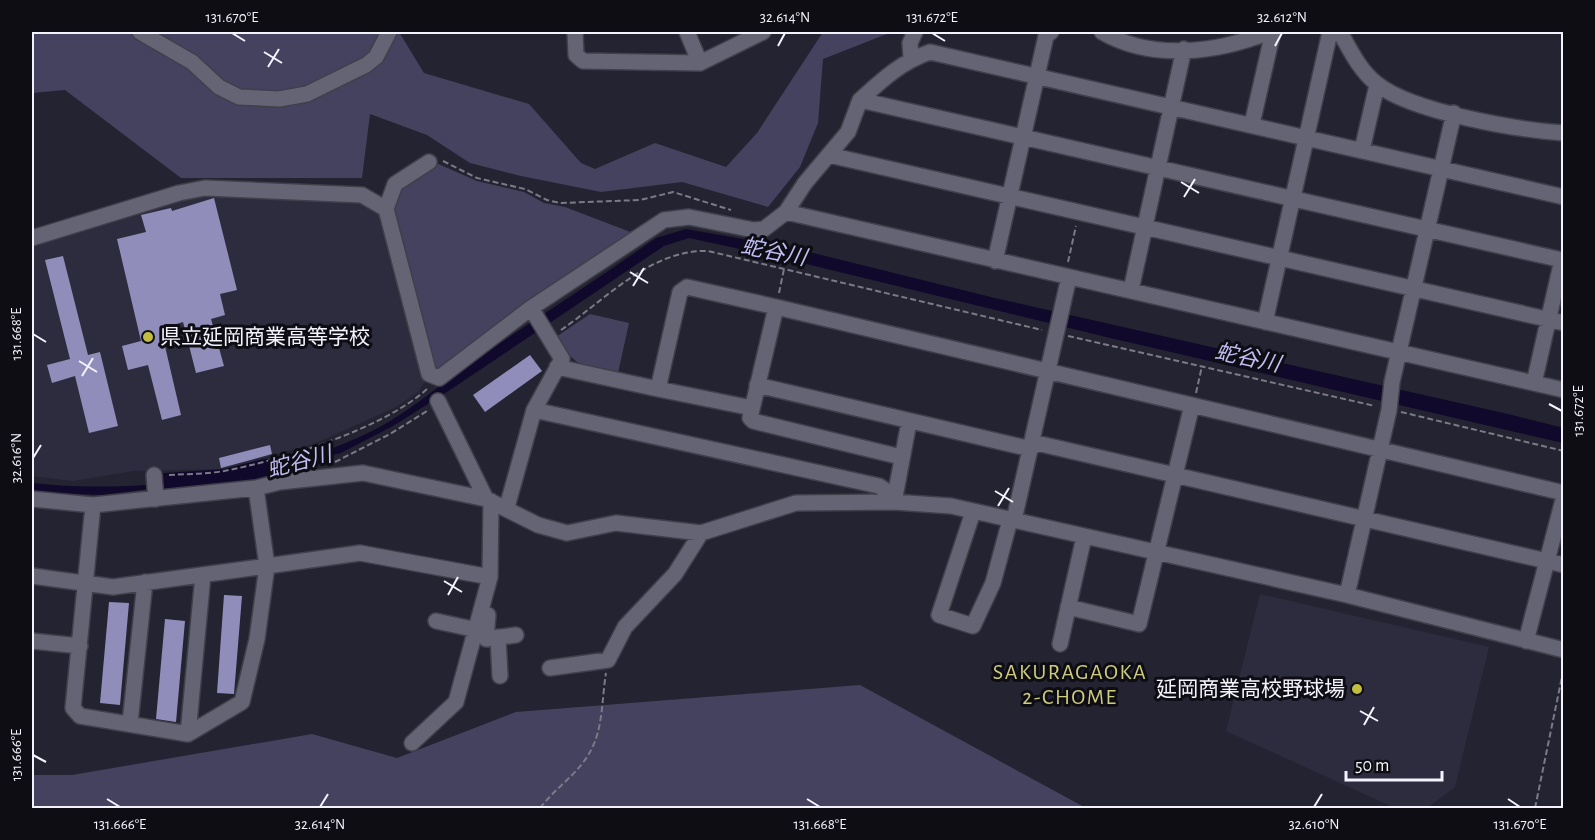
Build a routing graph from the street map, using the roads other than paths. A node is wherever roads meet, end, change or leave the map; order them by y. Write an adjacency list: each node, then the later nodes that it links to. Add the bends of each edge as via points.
1 (140, 32): 2 (street, via 192,62 219,87 239,97 279,99 307,94 366,65 376,57)
2 (389, 32)
3 (575, 32): 14 (street, via 576,55 583,61)
4 (687, 32): 14 (street)
5 (763, 32): 14 (street)
6 (915, 32): 13 (street)
7 (1051, 32): 15 (street)
8 (1102, 32): 12 (street, via 1136,47)
9 (1271, 32): 12 (street, via 1240,43); 20 (street)
10 (1330, 32): 23 (street)
11 (1340, 32): 16 (street)
12 (1184, 49): 18 (street)
13 (910, 58): 15 (street, via 930,52); 17 (street)
14 (700, 63)
15 (1037, 76): 18 (street); 22 (street)
16 (1377, 85): 19 (street, via 1405,100); 24 (street)
17 (860, 100): 22 (street); 25 (street, via 848,132)
18 (1172, 106): 20 (street); 27 (street)
19 (1454, 113): 21 (street, via 1520,130); 28 (street)
20 (1252, 124): 23 (street)
21 (1563, 133)
22 (1023, 136): 27 (street); 29 (street)
23 (1308, 139): 24 (street); 31 (street)
24 (1362, 150): 28 (street)
25 (829, 155): 29 (street); 33 (street)
26 (429, 162): 32 (street, via 395,184)
27 (1158, 167): 31 (street); 34 (street)
28 (1441, 169): 30 (street); 35 (street)
29 (1010, 196): 34 (street); 39 (street)
30 (1563, 197)
31 (1293, 199): 35 (street); 37 (street)
32 (386, 209): 36 (street, via 362,195 205,188); 44 (street, via 429,374 439,378)
33 (786, 212): 39 (street); 44 (street, via 764,229 754,230 689,217 664,220)
34 (1144, 228): 37 (street); 41 (street)
35 (1428, 230): 38 (street); 42 (street)
36 (32, 238)
37 (1279, 259): 42 (street); 45 (street)
38 (1563, 259): 46 (street)
39 (995, 261): 40 (street)
40 (1067, 276): 41 (street); 49 (street)
41 (1131, 290): 45 (street)
42 (1414, 290): 46 (street); 47 (street)
43 (776, 307): 49 (street); 51 (street); 52 (street, via 687,287 680,292)
44 (532, 310): 48 (street, via 562,359)
45 (1265, 322): 47 (street)
46 (1556, 322): 50 (street)
47 (1400, 353): 50 (street); 60 (street)
48 (557, 367): 52 (street); 57 (street)
49 (1048, 371): 55 (street); 59 (street)
50 (1534, 383): 53 (street)
51 (757, 385): 56 (street); 58 (street)
52 (658, 389): 56 (street)
53 (1563, 390)
54 (439, 402): 68 (street)
55 (1193, 405): 60 (street); 62 (street)
56 (752, 408): 61 (street, via 753,421)
57 (534, 410): 69 (street, via 879,486); 71 (street)
58 (909, 422): 59 (street); 61 (street)
59 (1032, 445): 62 (street); 73 (street)
60 (1380, 448): 65 (street); 74 (street)
61 (901, 457): 69 (street)
62 (1176, 475): 74 (street); 77 (street)
63 (154, 477): 66 (street)
64 (256, 489): 66 (street); 68 (street, via 280,482 363,473); 80 (street)
65 (1563, 494): 78 (street)
66 (156, 498): 70 (street)
67 (32, 500): 70 (street)
68 (488, 500): 71 (street); 84 (street)
69 (894, 502): 72 (street, via 951,506); 75 (street, via 796,503)
70 (93, 505): 83 (street)
71 (507, 507): 75 (street, via 538,525 567,533 616,523)
72 (972, 512): 73 (street); 73 (street, via 939,615 973,626 993,583)
73 (1012, 520): 76 (street)
74 (1365, 521): 78 (street); 86 (street)
75 (701, 533): 97 (street, via 675,574 625,627 608,660)
76 (1084, 537): 77 (street); 87 (street)
77 (1156, 552): 86 (street); 87 (street, via 1139,624)
78 (1547, 561): 79 (street); 92 (street)
79 (1563, 565)
80 (267, 566): 81 (street); 84 (street, via 360,553); 100 (street, via 258,639 242,702)
81 (203, 575): 85 (street); 100 (street)
82 (32, 576): 83 (street)
83 (86, 581): 85 (street, via 113,587); 95 (street)
84 (490, 581): 89 (street); 91 (street, via 486,639)
85 (145, 582): 99 (street)
86 (1347, 595): 92 (street)
87 (1068, 607): 94 (street)
88 (436, 621): 89 (street)
89 (477, 630): 101 (street, via 456,702)
90 (516, 635): 91 (street)
91 (498, 637): 98 (street)
92 (1526, 641): 96 (street)
93 (32, 642): 95 (street)
94 (1060, 644)
95 (80, 646): 99 (street, via 73,708 80,716)
96 (1563, 650)
97 (550, 668)
98 (500, 675)
99 (130, 723): 100 (street)
100 (188, 734)
101 (412, 743)

